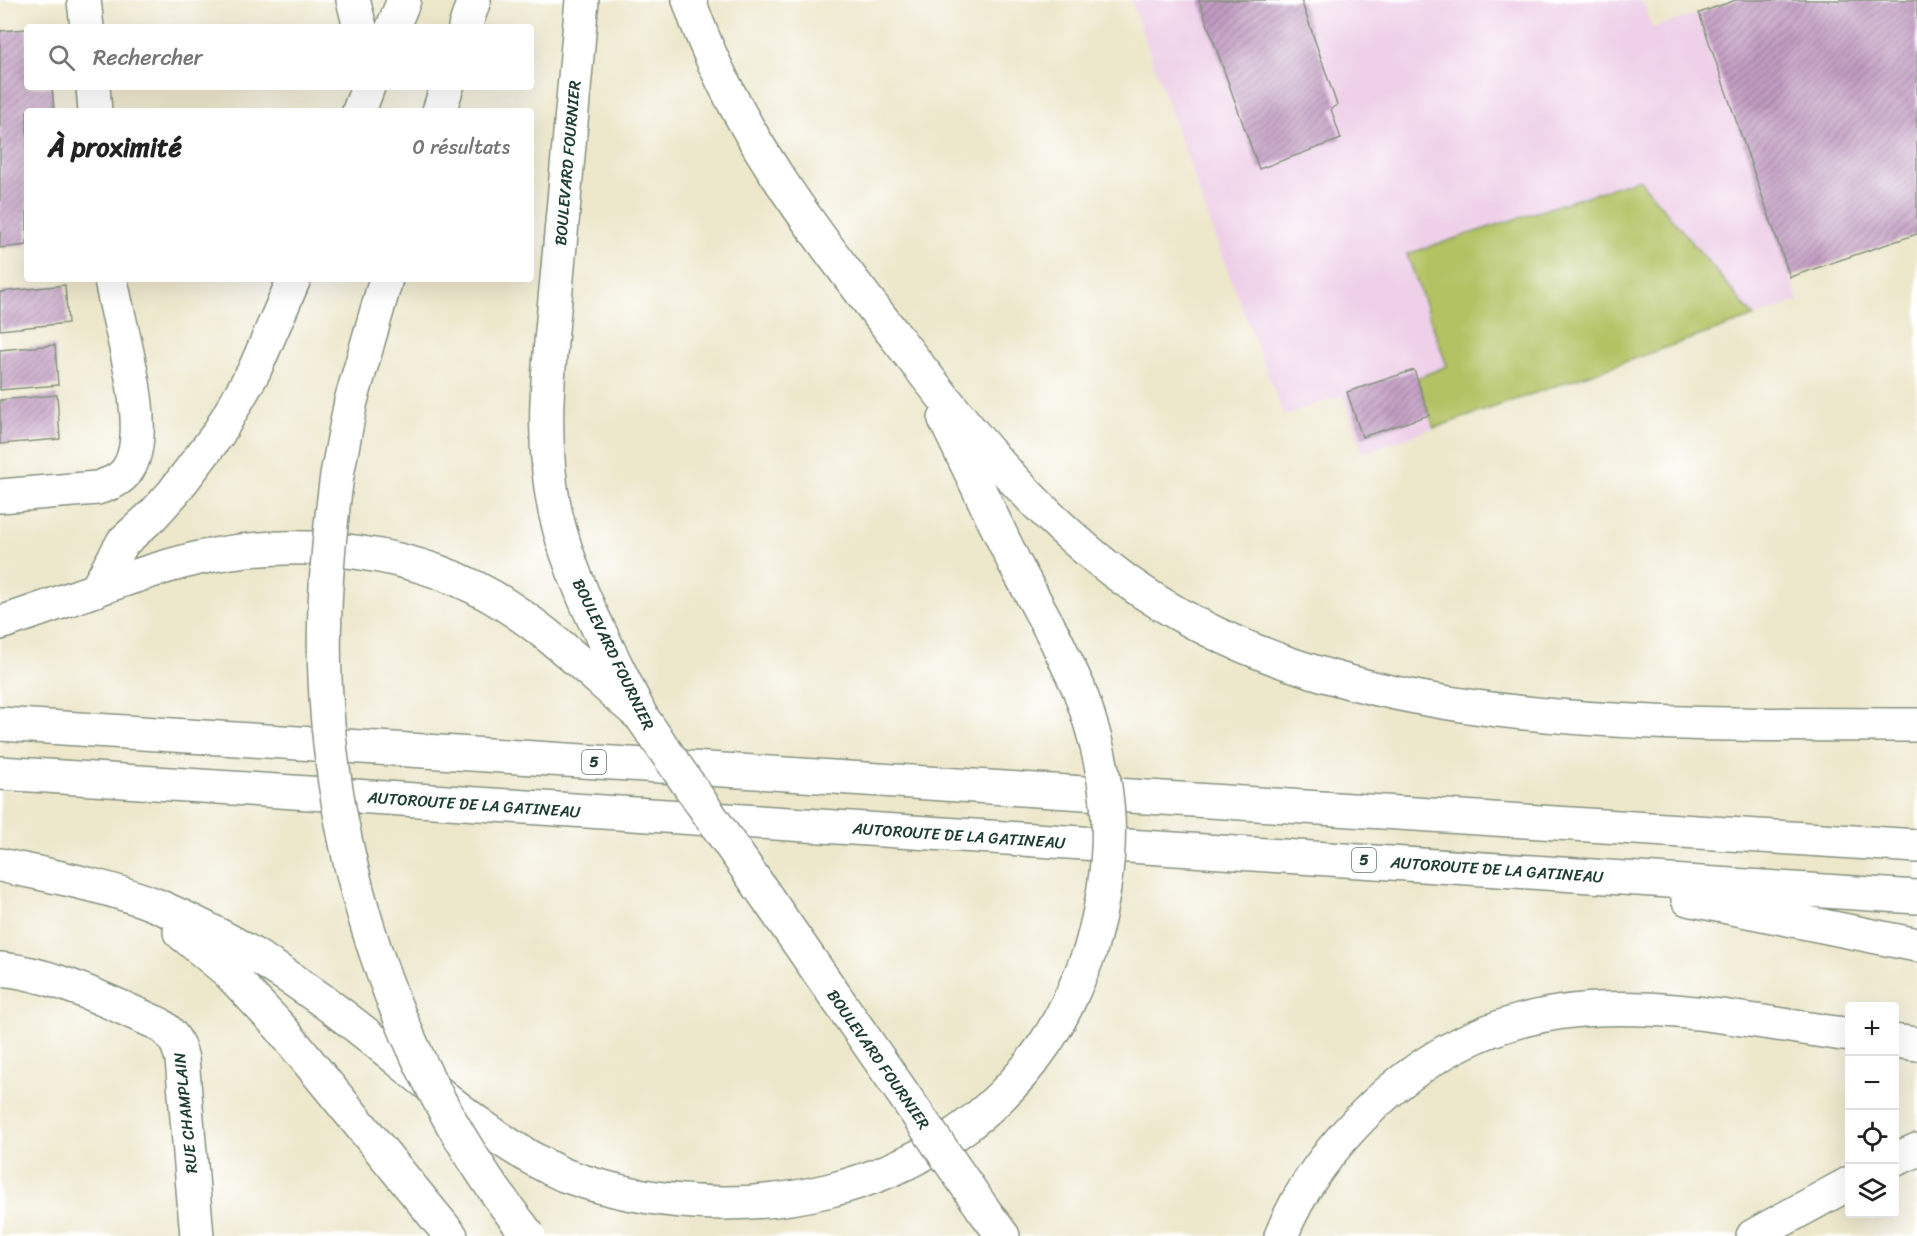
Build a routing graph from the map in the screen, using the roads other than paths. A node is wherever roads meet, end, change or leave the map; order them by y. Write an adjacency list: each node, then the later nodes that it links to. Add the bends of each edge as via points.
1 (84, 0): 8 (main road)
2 (353, 0): 9 (main road)
3 (404, 0): 10 (main road)
4 (474, 0): 11 (main road)
5 (582, 0): 25 (main road, BOULEVARD FOURNIER, via 548,379 547,457 555,511 568,555)
6 (689, 0): 7 (main road)
7 (703, 16): 21 (main road, via 731,99 780,179)
8 (87, 24)
9 (359, 24)
10 (394, 24)
11 (466, 24)
12 (93, 90): 15 (main road)
13 (367, 90): 16 (main road)
14 (446, 90): 17 (main road)
15 (95, 108)
16 (360, 108)
17 (440, 108)
18 (112, 282): 22 (main road, via 136,410 136,446 128,470 98,488)
19 (293, 282): 23 (main road, via 254,371 218,434 174,493 123,542)
20 (385, 282): 44 (main road, bridge, via 353,392 337,475 327,570 325,681 338,794 355,879 378,960 425,1075 481,1169)
21 (921, 371): 27 (main road, via 998,463 1081,545 1177,613 1285,663 1400,694 1520,711 1709,723); 32 (main road, bridge, via 1079,689 1098,747 1108,814 1108,863 1099,917 1090,951 1062,1015 1026,1070 983,1115 936,1150 863,1187 808,1203 749,1210 689,1209 626,1198 563,1175 514,1148 346,1018 246,951 189,920)
22 (0, 496)
23 (96, 590): 24 (main road); 25 (main road, via 178,564 234,552 304,549 380,556 443,574 505,604)
24 (0, 623)
25 (640, 716): 45 (main road, BOULEVARD FOURNIER, bridge)
26 (0, 724): 29 (main road, 5)
27 (1917, 725)
28 (0, 773): 31 (main road, AUTOROUTE DE LA GATINEAU / 5)
29 (1917, 846)
30 (0, 866): 32 (main road)
31 (1554, 872): 33 (main road, AUTOROUTE DE LA GATINEAU / 5); 34 (main road)
32 (112, 891): 43 (main road, via 179,932 227,970 307,1058)
33 (1917, 897)
34 (1917, 945)
35 (0, 969): 42 (main road, RUE CHAMPLAIN, via 66,984 159,1024 171,1033 182,1059)
36 (1845, 1034): 46 (main road, via 1632,1007 1542,1015 1485,1031 1414,1072 1348,1130 1308,1183)
37 (1899, 1042): 38 (main road)
38 (1917, 1044)
39 (1917, 1150): 40 (main road)
40 (1899, 1158)
41 (1845, 1186): 47 (main road)
42 (197, 1236)
43 (451, 1236)
44 (529, 1236)
45 (1003, 1236)
46 (1281, 1236)
47 (1752, 1236)

